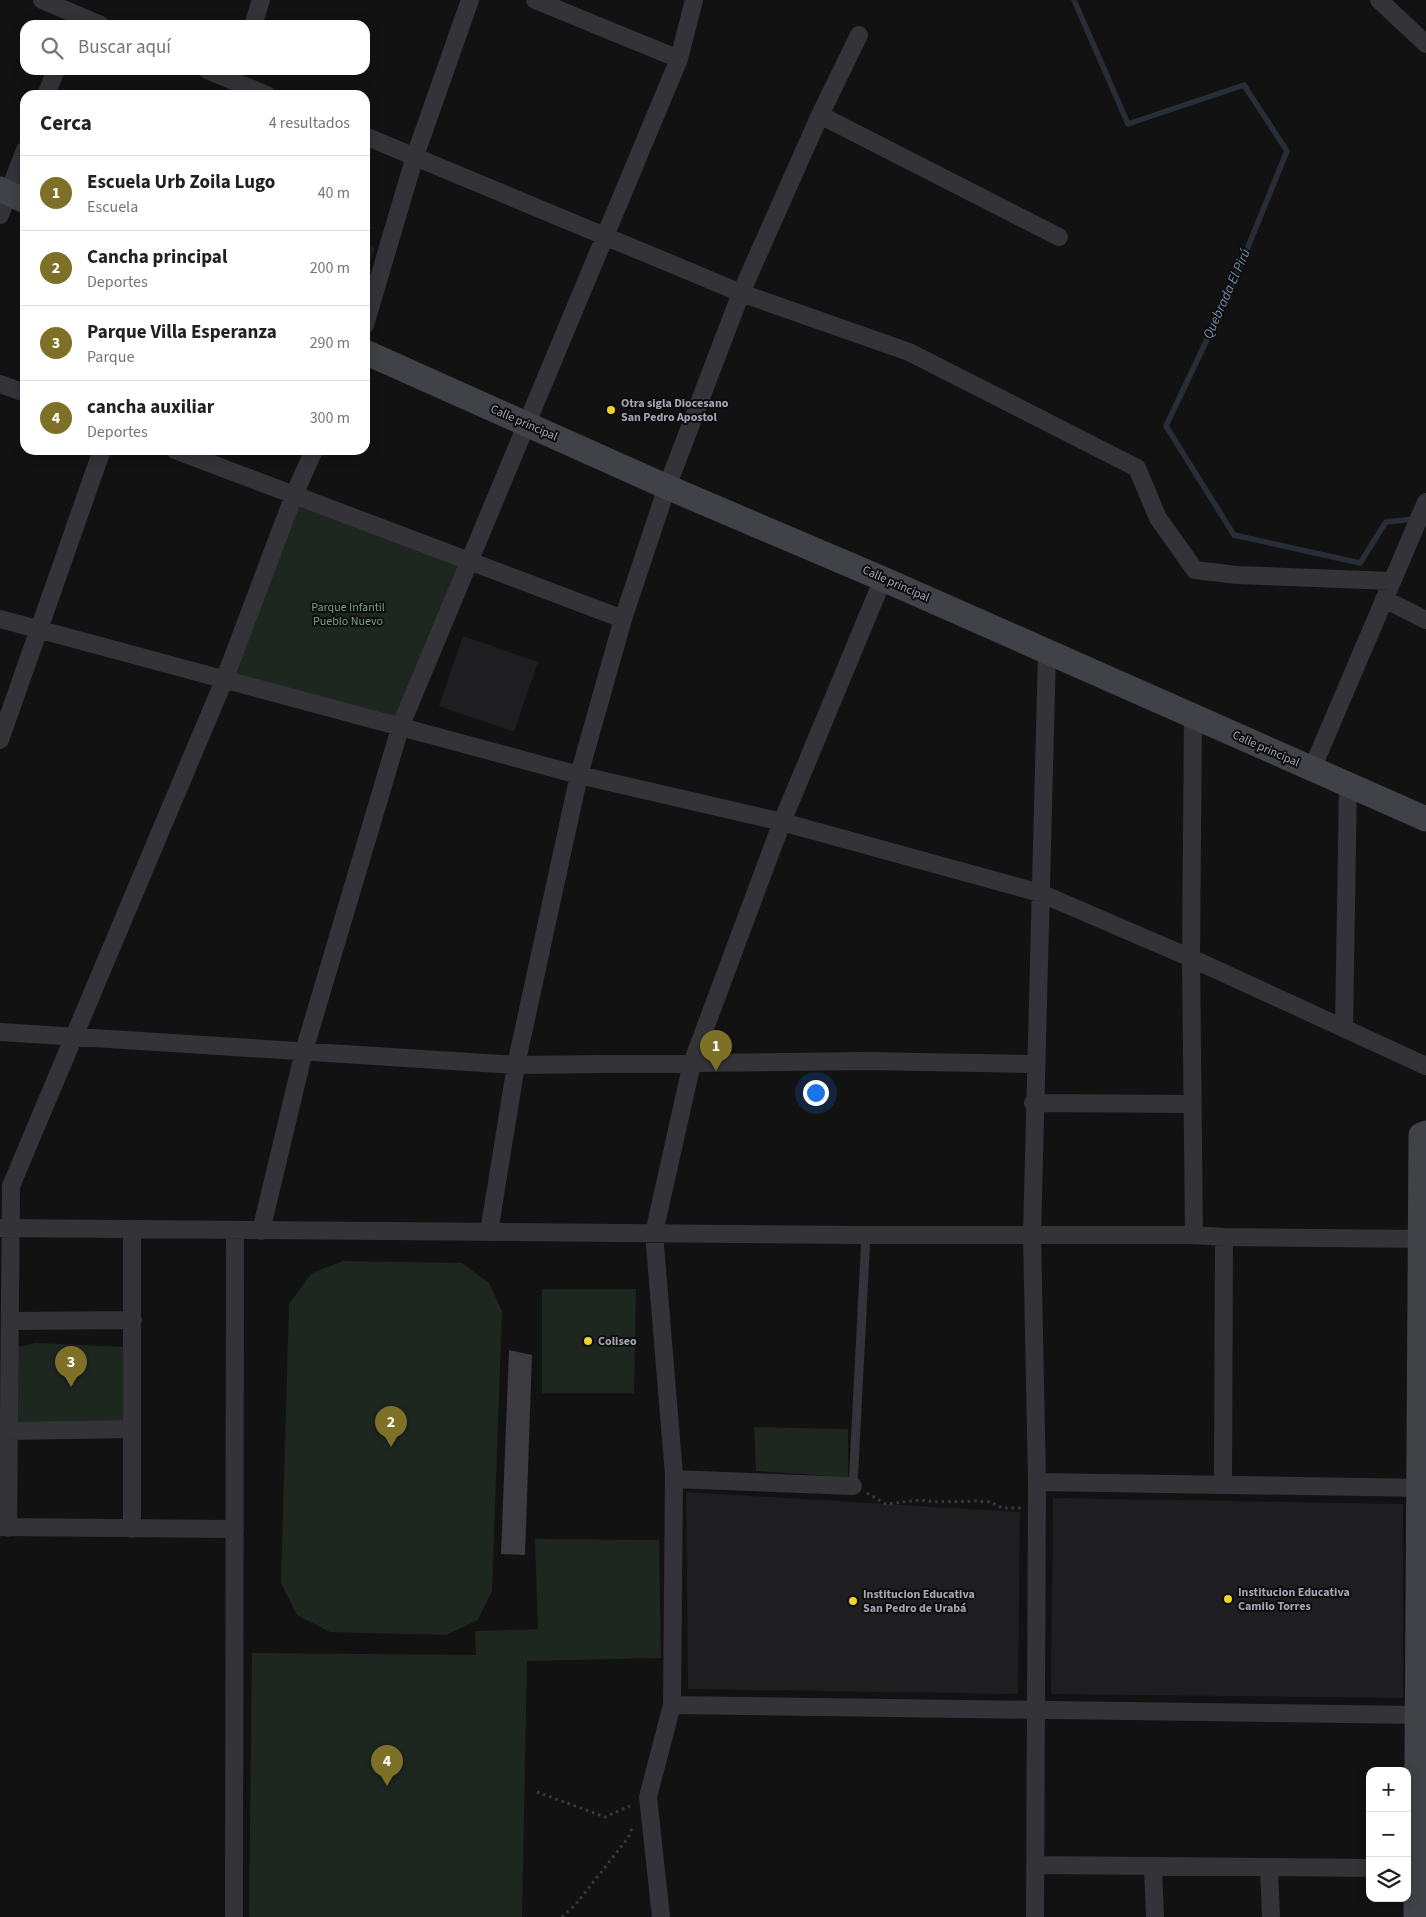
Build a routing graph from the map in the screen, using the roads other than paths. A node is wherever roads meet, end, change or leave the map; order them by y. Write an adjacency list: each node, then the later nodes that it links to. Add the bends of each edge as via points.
1 (42, 0): 7 (street)
2 (262, 0): 9 (street)
3 (470, 0): 20 (street)
4 (535, 0): 12 (street)
5 (694, 0): 12 (street)
6 (1379, 0): 11 (street)
7 (78, 13): 8 (street)
8 (91, 20)
9 (255, 20)
10 (859, 35): 18 (street)
11 (1426, 44)
12 (679, 58): 23 (street)
13 (54, 75): 16 (street)
14 (218, 75): 15 (street)
15 (233, 82): 17 (street)
16 (48, 90)
17 (254, 90)
18 (820, 115): 24 (street); 25 (street)
19 (370, 138): 20 (street)
20 (415, 156): 23 (street); 26 (street)
21 (20, 165): 22 (street)
22 (8, 200)
23 (606, 237): 25 (street); 30 (street)
24 (1059, 237)
25 (741, 293): 34 (street); 39 (street, via 909,352 1137,468 1158,518 1195,570)
26 (370, 308)
27 (370, 354): 30 (main road, Calle principal)
28 (0, 384): 29 (street)
29 (20, 391)
30 (528, 424): 34 (main road, Calle principal); 37 (street)
31 (100, 455): 44 (street)
32 (188, 455): 35 (street)
33 (312, 455): 35 (street)
34 (667, 487): 38 (main road, Calle principal); 42 (street)
35 (294, 495): 37 (street); 46 (street)
36 (1426, 502): 39 (street)
37 (470, 562): 42 (street); 48 (street)
38 (883, 578): 45 (main road, Calle principal); 54 (street)
39 (1391, 581): 40 (street)
40 (1384, 599): 43 (street); 50 (street)
41 (0, 619): 44 (street)
42 (623, 619): 51 (street)
43 (1426, 620)
44 (39, 629): 46 (street); 49 (street)
45 (1047, 652): 47 (main road, Calle principal); 55 (street)
46 (225, 678): 48 (street); 59 (street)
47 (1193, 716): 50 (main road, Calle principal); 56 (street)
48 (401, 725): 51 (street); 60 (street)
49 (0, 740)
50 (1312, 769): 52 (main road, Calle principal)
51 (579, 775): 54 (street); 63 (street)
52 (1348, 784): 53 (main road, Calle principal); 57 (street)
53 (1426, 819)
54 (782, 822): 55 (street); 61 (street)
55 (1040, 893): 56 (street); 62 (street)
56 (1191, 958): 57 (street); 66 (street)
57 (1344, 1028): 64 (street)
58 (0, 1032): 59 (street)
59 (75, 1036): 60 (street); 68 (street, via 11,1186)
60 (304, 1051): 63 (street); 71 (street)
61 (692, 1063): 62 (street, via 867,1061); 63 (street); 73 (street)
62 (1035, 1064): 65 (street)
63 (516, 1065): 72 (street)
64 (1426, 1066)
65 (1034, 1104): 66 (street); 76 (street)
66 (1192, 1104): 74 (street)
67 (1426, 1133): 78 (main road, via 1421,1135)
68 (6, 1228): 69 (street); 80 (street)
69 (132, 1230): 70 (street); 79 (street)
70 (235, 1230): 71 (street); 90 (street)
71 (261, 1231): 72 (street)
72 (489, 1232): 73 (street)
73 (654, 1233): 75 (street); 83 (street)
74 (1194, 1234): 76 (street); 77 (street)
75 (866, 1235): 76 (street); 86 (lane)
76 (1032, 1235): 84 (street)
77 (1224, 1237): 78 (street); 85 (street)
78 (1424, 1240): 87 (main road)
79 (132, 1320): 80 (street); 81 (street)
80 (10, 1321): 82 (street)
81 (132, 1429): 82 (street); 89 (street)
82 (9, 1430): 88 (street)
83 (674, 1479): 86 (street); 91 (street)
84 (1037, 1482): 85 (street); 92 (street)
85 (1223, 1484): 87 (street)
86 (853, 1486)
87 (1423, 1488): 93 (main road)
88 (4, 1528): 89 (street)
89 (132, 1529): 90 (street)
90 (235, 1529): 100 (street)
91 (672, 1705): 92 (street); 101 (street, via 648,1797)
92 (1034, 1710): 93 (street); 95 (street)
93 (1419, 1715): 94 (main road)
94 (1422, 1754): 99 (main road)
95 (1035, 1866): 96 (street); 102 (street)
96 (1152, 1867): 98 (street); 103 (street)
97 (1366, 1868): 98 (street)
98 (1269, 1869): 104 (street)
99 (1417, 1875): 105 (main road)
100 (234, 1917)
101 (661, 1917)
102 (1035, 1917)
103 (1155, 1917)
104 (1271, 1917)
105 (1416, 1917)

